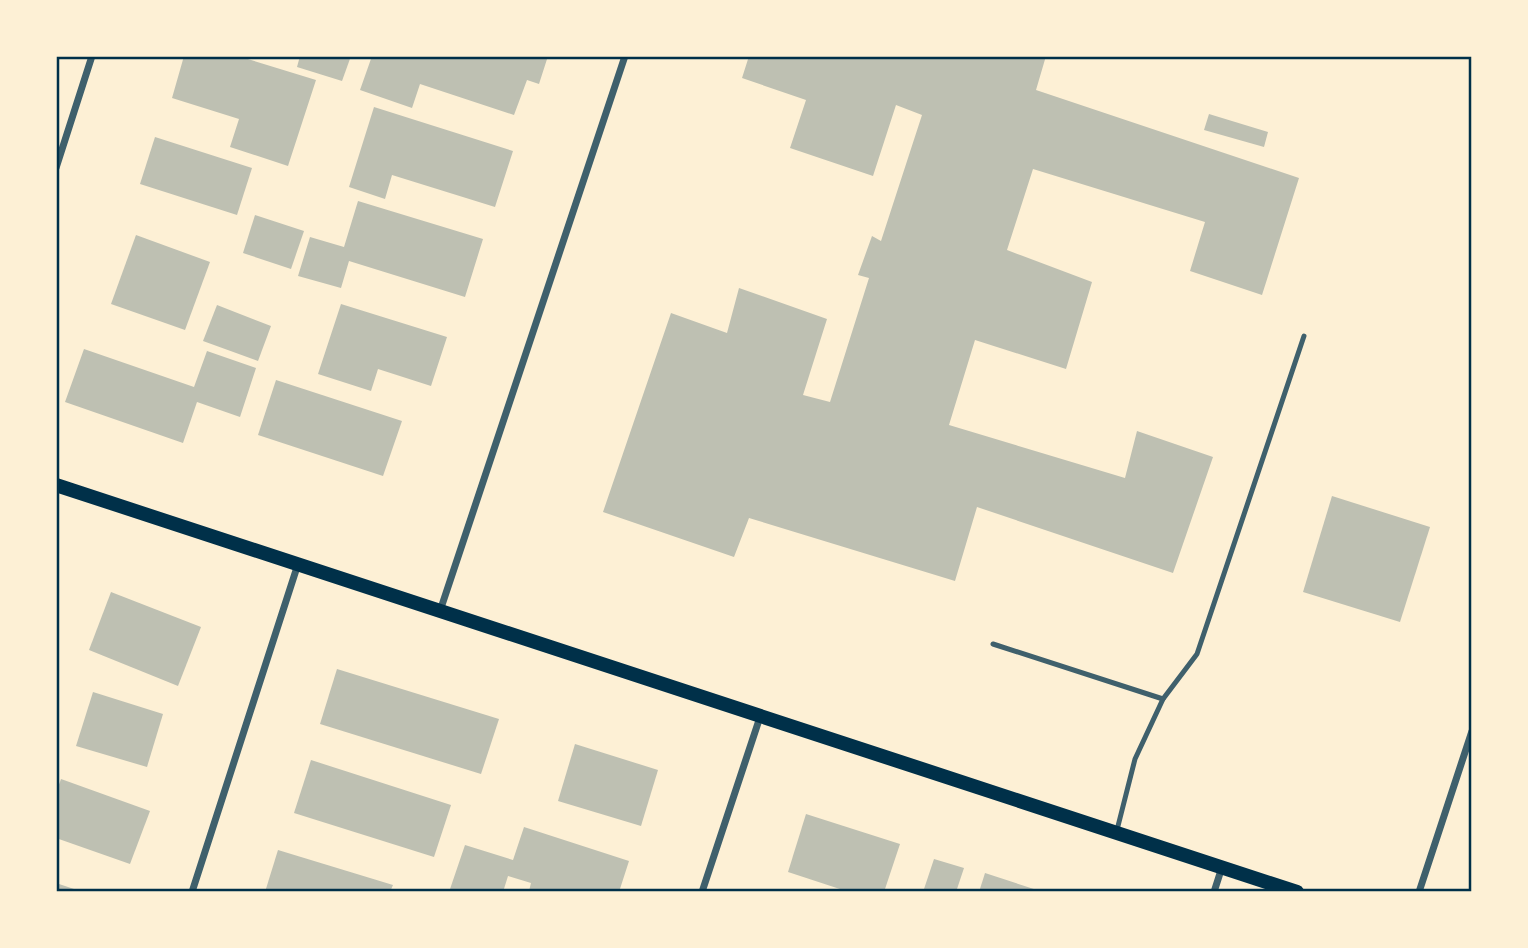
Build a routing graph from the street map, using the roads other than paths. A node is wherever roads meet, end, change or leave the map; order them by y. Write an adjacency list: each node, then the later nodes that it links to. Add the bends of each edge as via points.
1 (92, 56): 3 (street)
2 (625, 56): 7 (street)
3 (56, 168)
4 (1304, 336): 9 (lane, via 1196,654)
5 (56, 485): 6 (main road)
6 (298, 564): 7 (main road); 14 (street)
7 (440, 611): 10 (main road)
8 (993, 644): 9 (lane)
9 (1163, 699): 12 (lane, via 1135,760)
10 (761, 716): 12 (main road); 15 (street)
11 (1472, 731): 18 (street)
12 (1116, 833): 13 (main road)
13 (1222, 867): 16 (street); 17 (main road)
14 (192, 892)
15 (702, 892)
16 (1214, 892)
17 (1297, 892)
18 (1419, 892)

